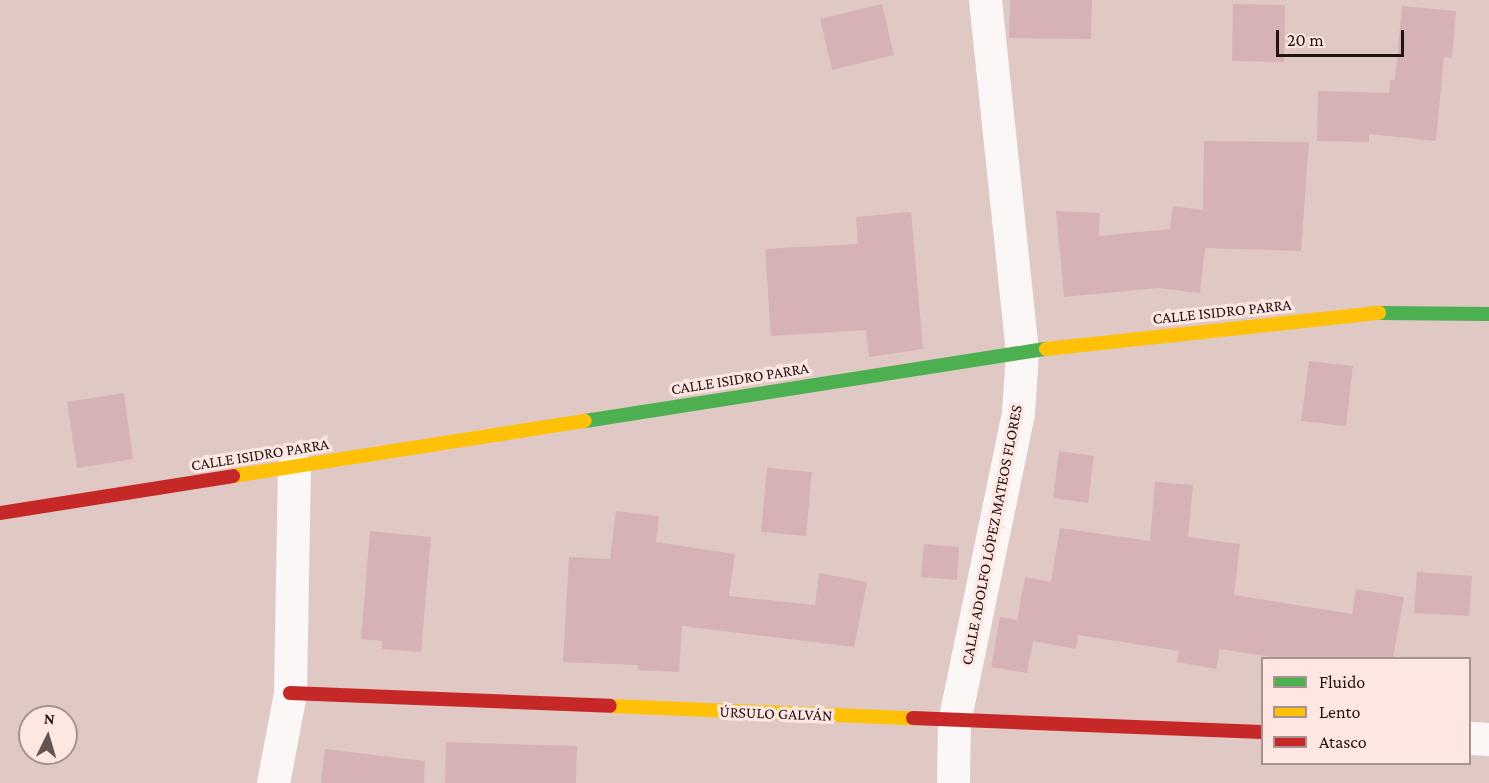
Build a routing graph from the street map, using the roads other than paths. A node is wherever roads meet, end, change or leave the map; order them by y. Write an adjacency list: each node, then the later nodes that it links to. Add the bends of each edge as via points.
1 (985, 0): 3 (street, CALLE ADOLFO LÓPEZ MATEOS FLORES)
2 (1489, 314): 3 (street, CALLE ISIDRO PARRA, via 1362,313)
3 (1022, 351): 4 (street, CALLE ISIDRO PARRA); 7 (street, CALLE ADOLFO LÓPEZ MATEOS FLORES, via 1018,412)
4 (294, 466): 5 (street, CALLE ISIDRO PARRA); 6 (street)
5 (0, 513)
6 (290, 693): 7 (street, ÚRSULO GALVÁN); 11 (street)
7 (954, 722): 8 (street, ÚRSULO GALVÁN); 12 (street, CALLE ADOLFO LÓPEZ MATEOS FLORES)
8 (1261, 732)
9 (1471, 738): 10 (street)
10 (1489, 739)
11 (273, 783)
12 (953, 783)

